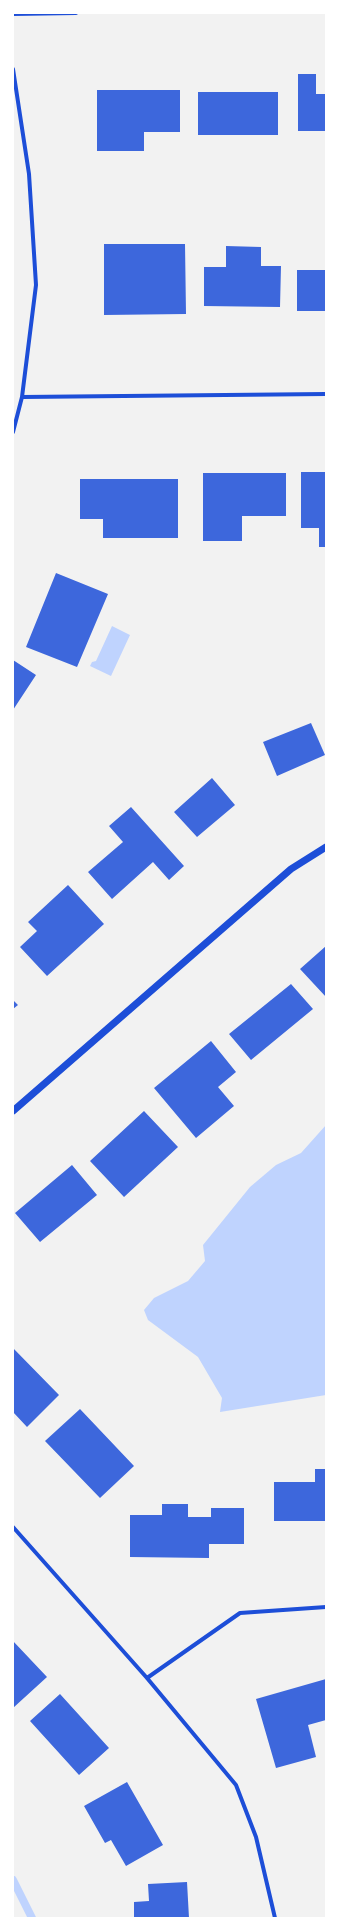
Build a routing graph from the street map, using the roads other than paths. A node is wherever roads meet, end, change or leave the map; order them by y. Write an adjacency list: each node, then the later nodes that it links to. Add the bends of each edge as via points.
1 (76, 13): 2 (street)
2 (13, 14)
3 (13, 69): 5 (street, via 29,174 36,286)
4 (326, 394): 5 (street)
5 (22, 397): 6 (street)
6 (13, 432)
7 (326, 847): 8 (street, via 291,869)
8 (13, 1111)
9 (13, 1527): 11 (street)
10 (326, 1607): 11 (street, via 240,1613)
11 (147, 1678): 12 (street, via 236,1785 256,1837)
12 (275, 1918)

